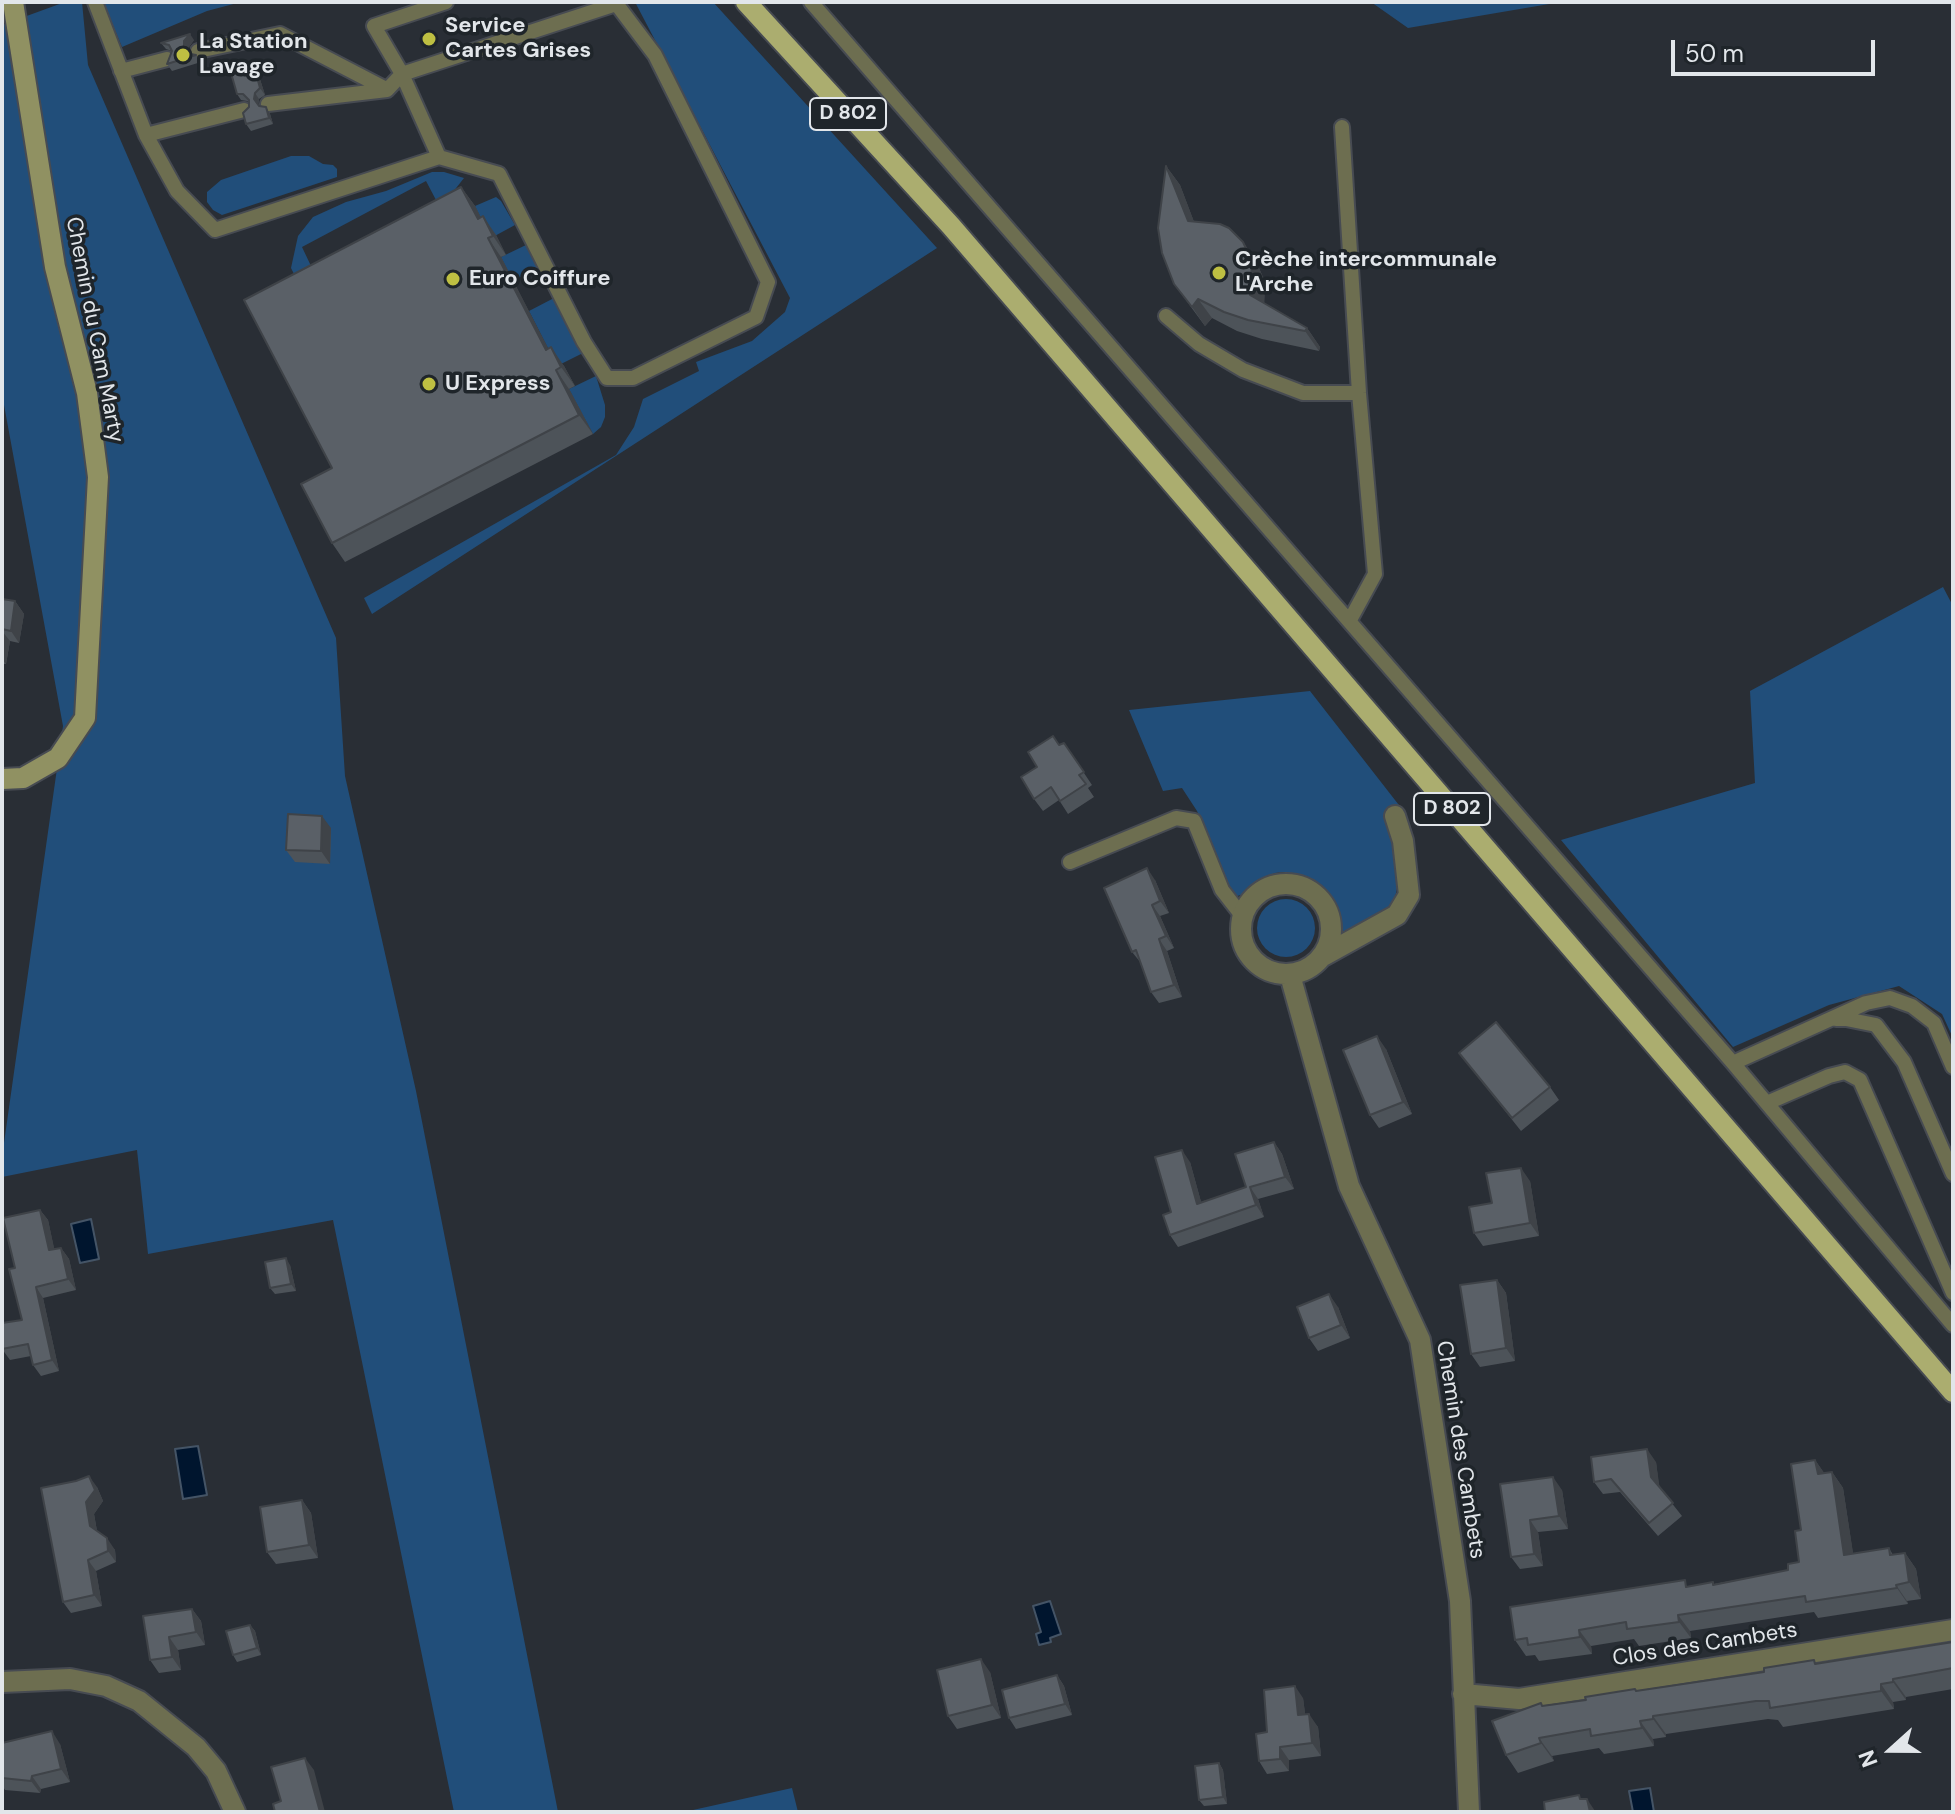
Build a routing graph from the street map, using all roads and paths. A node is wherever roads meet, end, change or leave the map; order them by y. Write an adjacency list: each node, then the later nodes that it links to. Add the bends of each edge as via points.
1 (13, 2): 20 (street, Chemin du Cam Marty, via 55,267 87,393 98,477 85,718 58,758 23,778)
2 (95, 2): 9 (lane)
3 (446, 2): 10 (lane, via 374,26)
4 (746, 2): 33 (main road, D 802, via 951,226)
5 (811, 2): 19 (lane)
6 (616, 3): 10 (lane); 16 (lane, via 655,55 768,282 756,317 633,378 607,378 499,174)
7 (198, 51): 11 (lane, via 280,34)
8 (167, 59): 9 (lane)
9 (121, 71): 15 (lane)
10 (402, 74): 11 (lane); 16 (lane)
11 (387, 90): 12 (lane)
12 (268, 104)
13 (244, 110): 15 (lane)
14 (1342, 127): 18 (lane)
15 (146, 135): 16 (lane, via 177,191 215,230)
16 (439, 157)
17 (1166, 316): 18 (lane, via 1243,370 1303,393)
18 (1359, 393): 19 (lane, via 1375,574)
19 (1350, 620): 27 (lane)
20 (2, 779)
21 (1395, 816): 24 (street, via 1409,895 1397,915)
22 (1070, 862): 23 (lane, via 1176,818 1194,821 1222,890)
23 (1243, 917): 24 (street, via 1261,891 1275,885 1306,888 1328,911 1332,926); 25 (street, via 1241,931 1251,958 1262,968)
24 (1323, 956): 25 (street)
25 (1290, 975): 36 (street, Chemin des Cambets, via 1349,1186 1420,1340 1460,1601)
26 (1832, 1019): 27 (lane); 28 (lane, via 1890,998 1912,1006 1934,1023); 30 (lane, via 1876,1025 1904,1062)
27 (1733, 1063): 29 (lane)
28 (1953, 1067)
29 (1767, 1103): 31 (lane, via 1845,1072 1860,1080); 32 (lane)
30 (1953, 1174)
31 (1953, 1293)
32 (1953, 1325)
33 (1953, 1392)
34 (1953, 1630): 36 (street, Clos des Cambets, via 1519,1699)
35 (2, 1682): 37 (street, via 70,1679 106,1686 139,1701 196,1747 216,1771)
36 (1463, 1694): 38 (street, Chemin des Cambets)
37 (235, 1812)
38 (1469, 1812)

